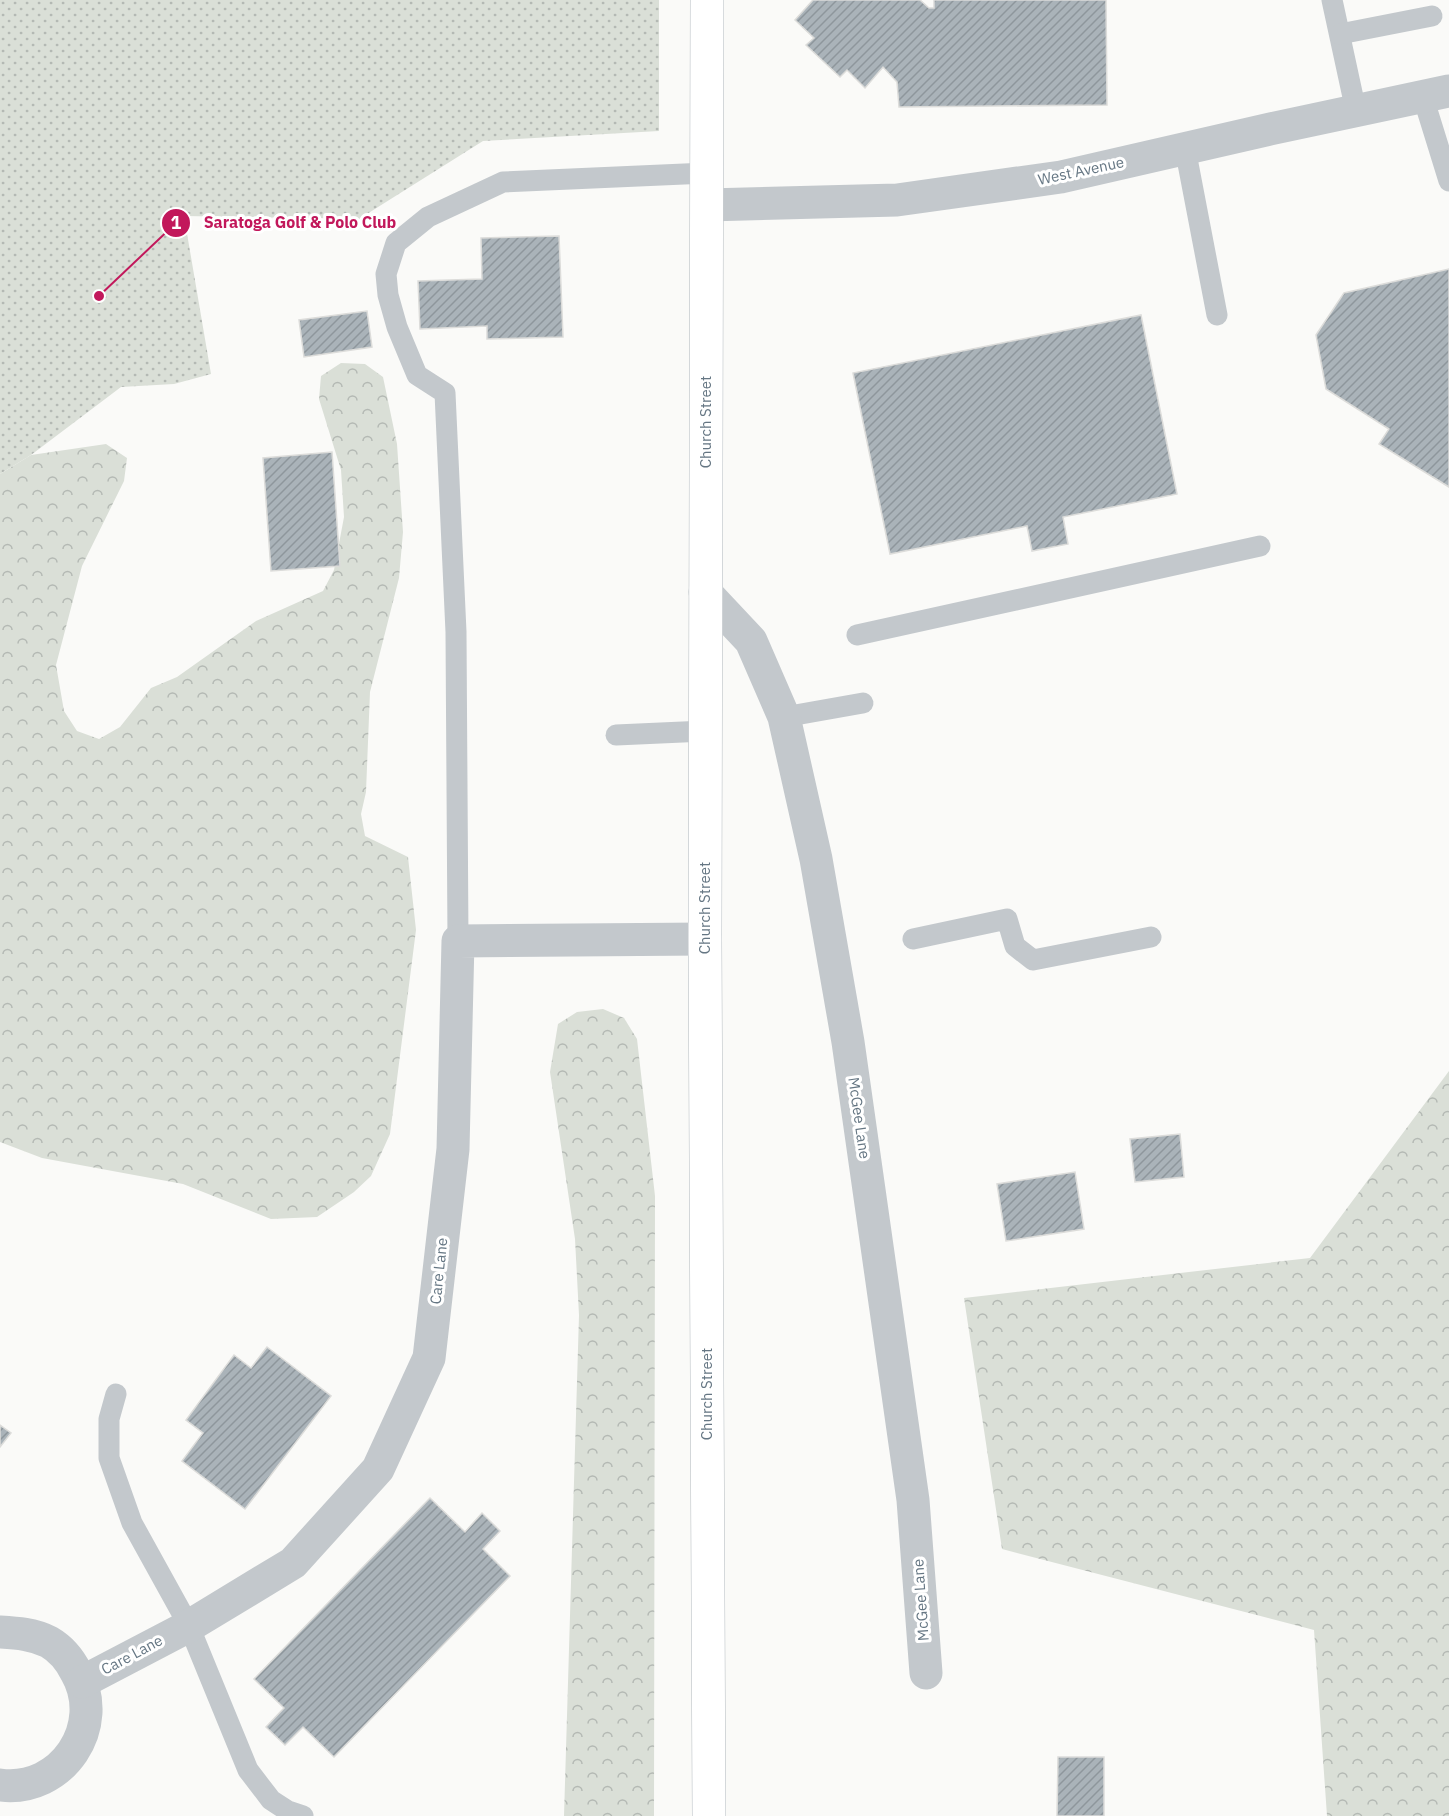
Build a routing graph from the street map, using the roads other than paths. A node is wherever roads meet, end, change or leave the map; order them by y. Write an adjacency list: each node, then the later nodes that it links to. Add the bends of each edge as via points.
1 (707, 0): 8 (main road, Church Street)
2 (1332, 0): 4 (lane)
3 (1432, 16): 4 (lane)
4 (1340, 34): 6 (lane)
5 (1436, 94): 6 (street, West Avenue); 9 (lane)
6 (1356, 111): 7 (street, West Avenue)
7 (1185, 148): 10 (street, West Avenue, via 1061,177 897,200); 11 (lane)
8 (707, 173): 10 (main road, Church Street); 22 (lane, via 504,182 428,217 396,243 386,274 397,327 417,375 445,393 456,632)
9 (1449, 181)
10 (707, 205): 13 (main road, Church Street)
11 (1217, 315)
12 (1260, 546): 14 (lane)
13 (705, 592): 16 (street, McGee Lane, via 751,641); 17 (main road, Church Street)
14 (857, 635)
15 (863, 703): 16 (lane)
16 (784, 717): 26 (street, McGee Lane, via 816,859 848,1042 913,1500)
17 (705, 731): 18 (lane); 20 (main road, Church Street)
18 (616, 735)
19 (1151, 937): 21 (lane, via 1033,960 1015,946 1007,919)
20 (705, 939): 22 (street); 30 (main road, Church Street)
21 (913, 939)
22 (458, 941): 24 (street, Care Lane, via 453,1149 429,1358 378,1469 370,1478 293,1563)
23 (116, 1394): 24 (lane, via 109,1419 109,1458 132,1523)
24 (189, 1626): 27 (street, Care Lane); 29 (lane, via 248,1770 271,1800)
25 (0, 1632): 27 (street, via 26,1633 50,1642 69,1659)
26 (926, 1673)
27 (82, 1682): 28 (street, via 87,1705 84,1730 74,1752 57,1770 36,1782)
28 (0, 1785)
29 (303, 1816)
30 (709, 1816)

